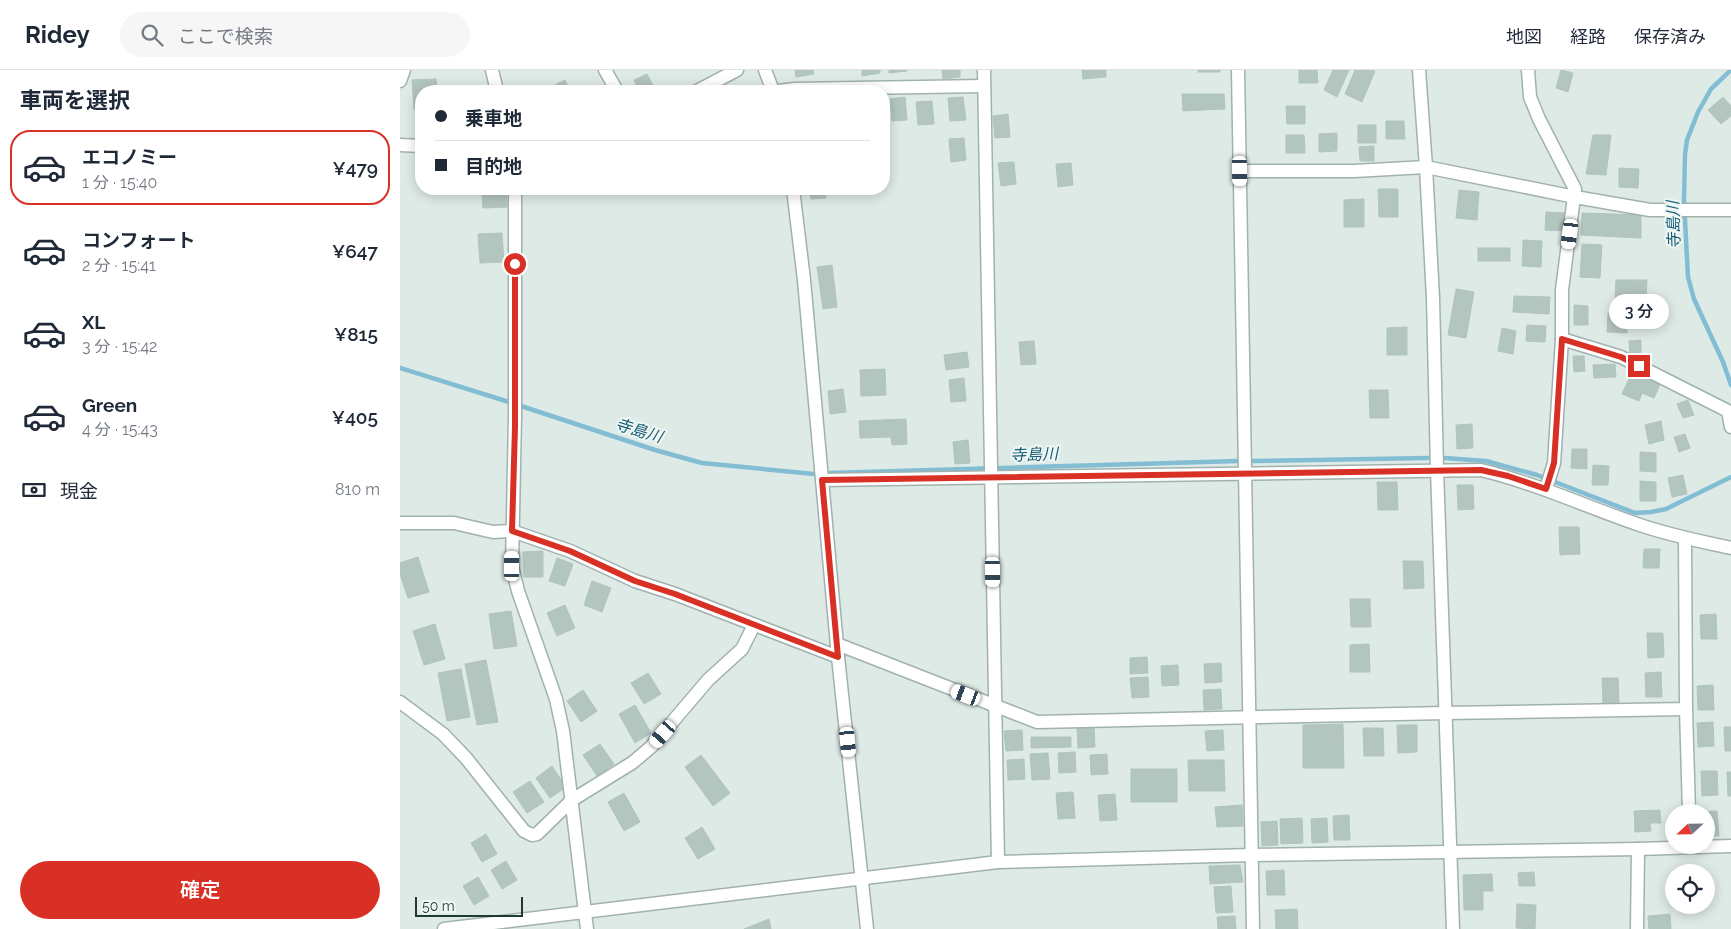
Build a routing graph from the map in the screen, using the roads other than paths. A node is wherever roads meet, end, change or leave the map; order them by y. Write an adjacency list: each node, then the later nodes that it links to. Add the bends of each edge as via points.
1 (404, 70): 10 (street)
2 (492, 70): 11 (street)
3 (605, 70): 12 (street)
4 (736, 70): 13 (street)
5 (766, 70): 14 (street)
6 (984, 70): 15 (street)
7 (1238, 70): 20 (street)
8 (1419, 70): 19 (street)
9 (1528, 70): 23 (street, via 1530,97 1575,189)
10 (400, 81)
11 (495, 85)
12 (614, 85)
13 (708, 85)
14 (771, 85)
15 (984, 86): 16 (street); 28 (street)
16 (890, 87)
17 (400, 145): 18 (street)
18 (415, 146)
19 (1426, 167): 20 (street); 23 (street); 27 (street)
20 (1240, 171): 29 (street)
21 (515, 195): 33 (street)
22 (794, 195): 30 (street)
23 (1575, 197): 24 (street, via 1650,210); 25 (street, via 1562,290)
24 (1731, 210)
25 (1562, 339): 26 (street, via 1621,357 1728,411); 31 (street, via 1554,463)
26 (1731, 427)
27 (1437, 469): 29 (street); 31 (street, via 1481,470); 42 (street)
28 (991, 471): 29 (street); 30 (street); 40 (street)
29 (1244, 472): 43 (street)
30 (822, 480): 37 (street)
31 (1548, 483): 34 (street, via 1638,525)
32 (400, 523): 33 (street, via 454,523 493,532)
33 (512, 531): 36 (street); 44 (street, via 512,566 556,699)
34 (1685, 538): 35 (street); 41 (street)
35 (1731, 548)
36 (754, 625): 38 (street); 44 (street, via 742,649 708,680 652,747)
37 (837, 644): 38 (street); 40 (street)
38 (838, 657): 53 (street)
39 (400, 702): 44 (street, via 443,734 524,831 537,834)
40 (996, 706): 43 (street, via 1037,722); 52 (street)
41 (1686, 709): 42 (street); 45 (street)
42 (1445, 713): 43 (street); 50 (street)
43 (1250, 717): 51 (street)
44 (572, 800): 54 (street)
45 (1689, 804)
46 (1715, 846): 47 (street)
47 (1731, 846)
48 (1665, 848): 49 (street)
49 (1638, 850): 50 (street); 60 (street)
50 (1451, 852): 51 (street); 59 (street)
51 (1251, 855): 52 (street); 58 (street)
52 (998, 862): 53 (street)
53 (863, 879): 54 (street); 57 (street)
54 (584, 912): 55 (street); 56 (street)
55 (444, 929)
56 (586, 929)
57 (868, 929)
58 (1253, 929)
59 (1453, 929)
60 (1637, 929)

